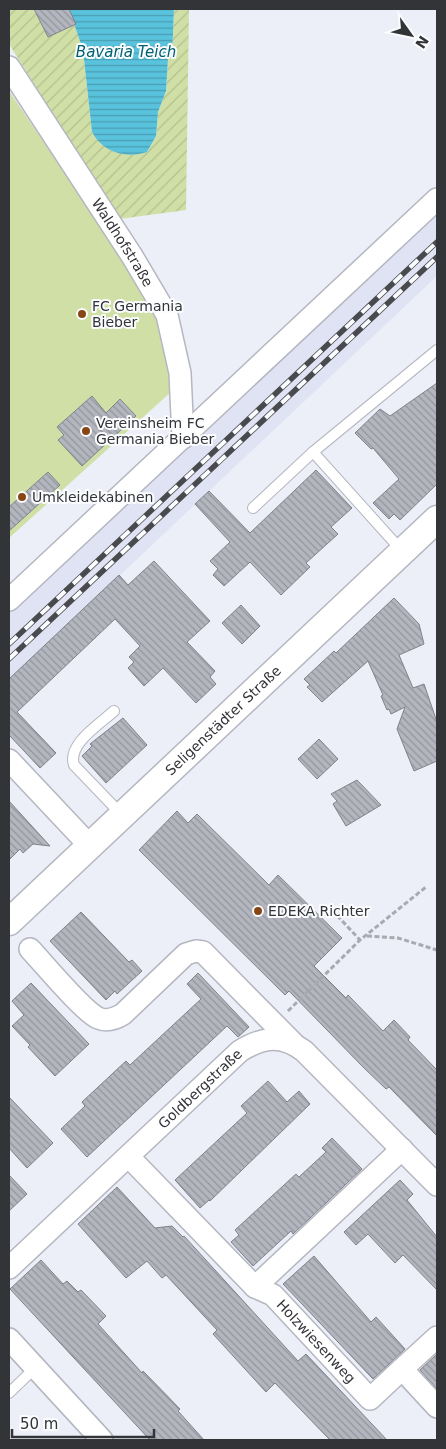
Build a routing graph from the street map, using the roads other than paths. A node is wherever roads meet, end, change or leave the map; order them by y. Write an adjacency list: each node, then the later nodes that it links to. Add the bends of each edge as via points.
1 (9, 67): 4 (street, Waldhofstraße, via 132,256 167,316 180,373)
2 (437, 199): 4 (street)
3 (437, 350): 5 (lane)
4 (182, 438): 9 (street)
5 (313, 452): 6 (lane); 8 (lane)
6 (253, 508)
7 (437, 519): 8 (street, Seligenstädter Straße)
8 (402, 551): 12 (street, Seligenstädter Straße)
9 (9, 600)
10 (114, 711): 12 (lane, via 77,746 72,759)
11 (9, 760): 13 (street)
12 (121, 814): 13 (street, Seligenstädter Straße)
13 (89, 845): 14 (street, Seligenstädter Straße)
14 (9, 922)
15 (30, 949): 16 (street, via 91,1013 104,1020 123,1014 186,954 203,952)
16 (293, 1043): 17 (street); 18 (street, Goldbergstraße, via 264,1039 240,1051)
17 (402, 1149): 19 (street); 21 (street)
18 (129, 1157): 20 (street, Goldbergstraße); 21 (street, Holzwiesenweg)
19 (437, 1185)
20 (9, 1268)
21 (255, 1287): 25 (street, Holzwiesenweg, via 273,1295 370,1399)
22 (437, 1336): 25 (street)
23 (9, 1339): 24 (street)
24 (36, 1368): 26 (lane); 28 (street)
25 (402, 1369): 27 (street)
26 (9, 1393)
27 (437, 1407)
28 (102, 1440)

